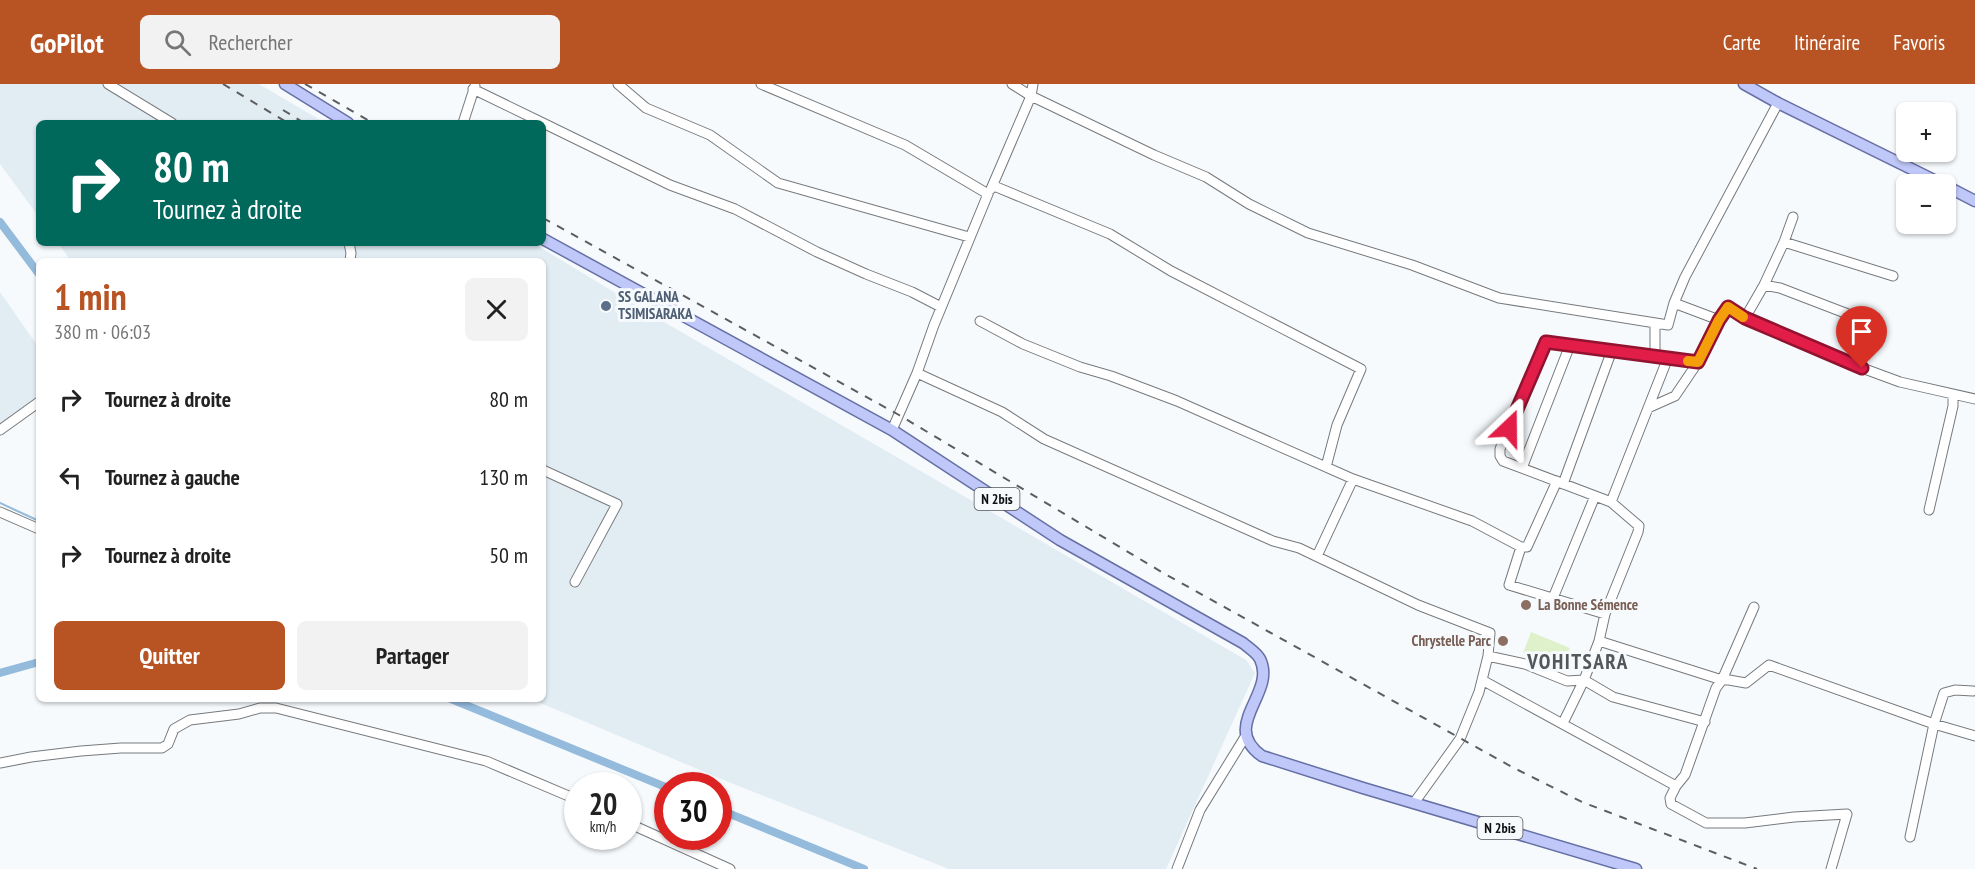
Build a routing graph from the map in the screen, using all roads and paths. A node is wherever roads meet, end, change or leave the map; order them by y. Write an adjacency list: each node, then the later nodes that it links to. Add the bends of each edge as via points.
1 (108, 84): 11 (street)
2 (285, 84): 12 (main road)
3 (618, 84): 21 (street, via 646,108 710,135 778,183)
4 (761, 84): 17 (street, via 905,145)
5 (1012, 84): 9 (street)
6 (1033, 84): 9 (street)
7 (1744, 84): 10 (main road)
8 (474, 87): 13 (street); 14 (street)
9 (1031, 96): 17 (street); 32 (street, via 1206,177 1308,233 1499,298)
10 (1778, 103): 16 (main road); 26 (street)
11 (167, 120)
12 (343, 120)
13 (464, 120)
14 (537, 120)
15 (546, 124): 27 (street)
16 (1922, 174)
17 (991, 190): 21 (street); 45 (street, via 1110,234 1172,271 1361,369 1337,425)
18 (1956, 191): 19 (main road)
19 (1975, 201)
20 (1793, 217): 23 (street)
21 (969, 237): 27 (street)
22 (546, 241): 44 (main road, N 2bis)
23 (1784, 243): 24 (street); 25 (street)
24 (1893, 276)
25 (1764, 285): 28 (street); 29 (street)
26 (1674, 303): 30 (street); 32 (street, via 1668,325)
27 (941, 307): 38 (street)
28 (1853, 316)
29 (1745, 318): 30 (street, via 1728,307); 39 (street, via 1900,382)
30 (1719, 320): 37 (street)
31 (980, 321): 45 (street, via 1023,344 1177,401)
32 (1655, 323): 35 (street)
33 (1570, 345): 34 (street); 46 (street); 46 (street, via 1546,342 1500,449 1503,461)
34 (1612, 350): 35 (street); 49 (street)
35 (1655, 358): 36 (street)
36 (1667, 360): 37 (street); 42 (street)
37 (1698, 362): 42 (street, via 1675,396)
38 (916, 373): 44 (street); 56 (street, via 1002,412 1044,439 1273,541)
39 (1953, 394): 40 (street); 52 (street)
40 (1975, 399)
41 (36, 404): 43 (street)
42 (1648, 408): 51 (street)
43 (0, 430)
44 (892, 430): 70 (main road, N 2bis, via 1060,540 1243,643 1259,657 1263,668)
45 (1326, 467): 48 (street)
46 (1522, 468): 49 (street)
47 (546, 471): 57 (street, via 617,504)
48 (1353, 479): 55 (street, via 1472,521); 56 (street)
49 (1560, 482): 50 (street); 55 (street, via 1527,548)
50 (1595, 496): 51 (street); 58 (street)
51 (1611, 502): 60 (street, via 1639,526)
52 (1929, 510)
53 (0, 512): 54 (street)
54 (36, 529)
55 (1521, 547): 58 (street, via 1509,585)
56 (1317, 556): 62 (street, via 1418,605 1490,633)
57 (575, 582)
58 (1553, 598): 60 (street)
59 (1754, 607): 65 (street)
60 (1605, 614): 61 (street)
61 (1599, 641): 64 (street); 65 (street)
62 (1488, 657): 63 (street); 64 (street, via 1525,664 1567,681)
63 (1482, 680): 68 (street); 75 (street, via 1458,743)
64 (1584, 680): 67 (street, via 1613,697); 68 (street)
65 (1722, 680): 67 (street); 69 (street, via 1746,683 1769,665)
66 (1973, 691): 69 (street, via 1944,693)
67 (1705, 722): 73 (street, via 1686,775)
68 (1563, 723): 73 (street)
69 (1934, 724): 71 (street); 77 (street)
70 (1245, 736): 75 (main road, N 2bis, via 1251,748 1262,756); 79 (street, via 1200,810)
71 (1975, 736)
72 (0, 763): 74 (street, via 122,748 162,748 174,729 190,720 276,708 486,761)
73 (1676, 786): 81 (street, via 1671,804 1706,823 1745,824 1847,814)
74 (564, 794)
75 (1414, 803): 80 (main road, N 2bis)
76 (642, 829): 78 (street)
77 (1910, 837)
78 (730, 869)
79 (1177, 869)
80 (1636, 869)
81 (1831, 869)

